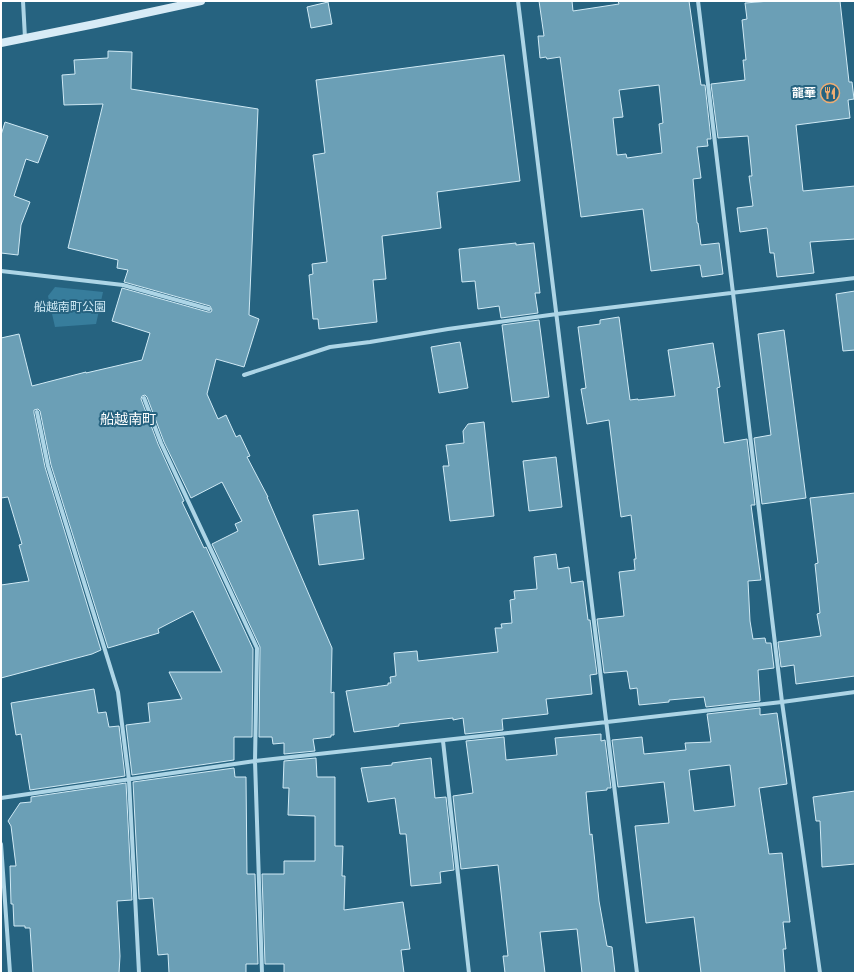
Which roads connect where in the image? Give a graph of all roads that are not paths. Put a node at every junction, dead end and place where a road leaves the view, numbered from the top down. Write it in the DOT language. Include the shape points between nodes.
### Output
graph roads {
  1 [pos="22,1"];
  2 [pos="201,1"];
  3 [pos="518,1"];
  4 [pos="698,1"];
  5 [pos="25,38"];
  6 [pos="1,43"];
  7 [pos="1,271"];
  8 [pos="855,278"];
  9 [pos="733,294"];
  10 [pos="209,309"];
  11 [pos="557,314"];
  12 [pos="244,375"];
  13 [pos="144,398"];
  14 [pos="36,412"];
  15 [pos="855,692"];
  16 [pos="782,702"];
  17 [pos="606,722"];
  18 [pos="443,741"];
  19 [pos="255,761"];
  20 [pos="129,780"];
  21 [pos="1,798"];
  22 [pos="1,844"];
  23 [pos="10,973"];
  24 [pos="139,973"];
  25 [pos="262,973"];
  26 [pos="469,973"];
  27 [pos="637,973"];
  28 [pos="820,973"];
  1 -- 5 [label="street"];
  2 -- 5 [label="street"];
  3 -- 11 [label="street"];
  4 -- 9 [label="street"];
  5 -- 6 [label="street"];
  7 -- 10 [label="street" via="123,285"];
  8 -- 9 [label="street"];
  9 -- 11 [label="street"];
  9 -- 16 [label="street"];
  11 -- 12 [label="street" via="330,347"];
  11 -- 17 [label="street"];
  13 -- 19 [label="street" via="161,443 257,648"];
  14 -- 20 [label="street" via="48,466 118,692"];
  15 -- 16 [label="street"];
  16 -- 17 [label="street"];
  16 -- 28 [label="street"];
  17 -- 18 [label="street"];
  17 -- 27 [label="street"];
  18 -- 19 [label="street"];
  18 -- 26 [label="street"];
  19 -- 20 [label="street"];
  19 -- 25 [label="street"];
  20 -- 21 [label="street"];
  20 -- 24 [label="street"];
  22 -- 23 [label="street"];
}
